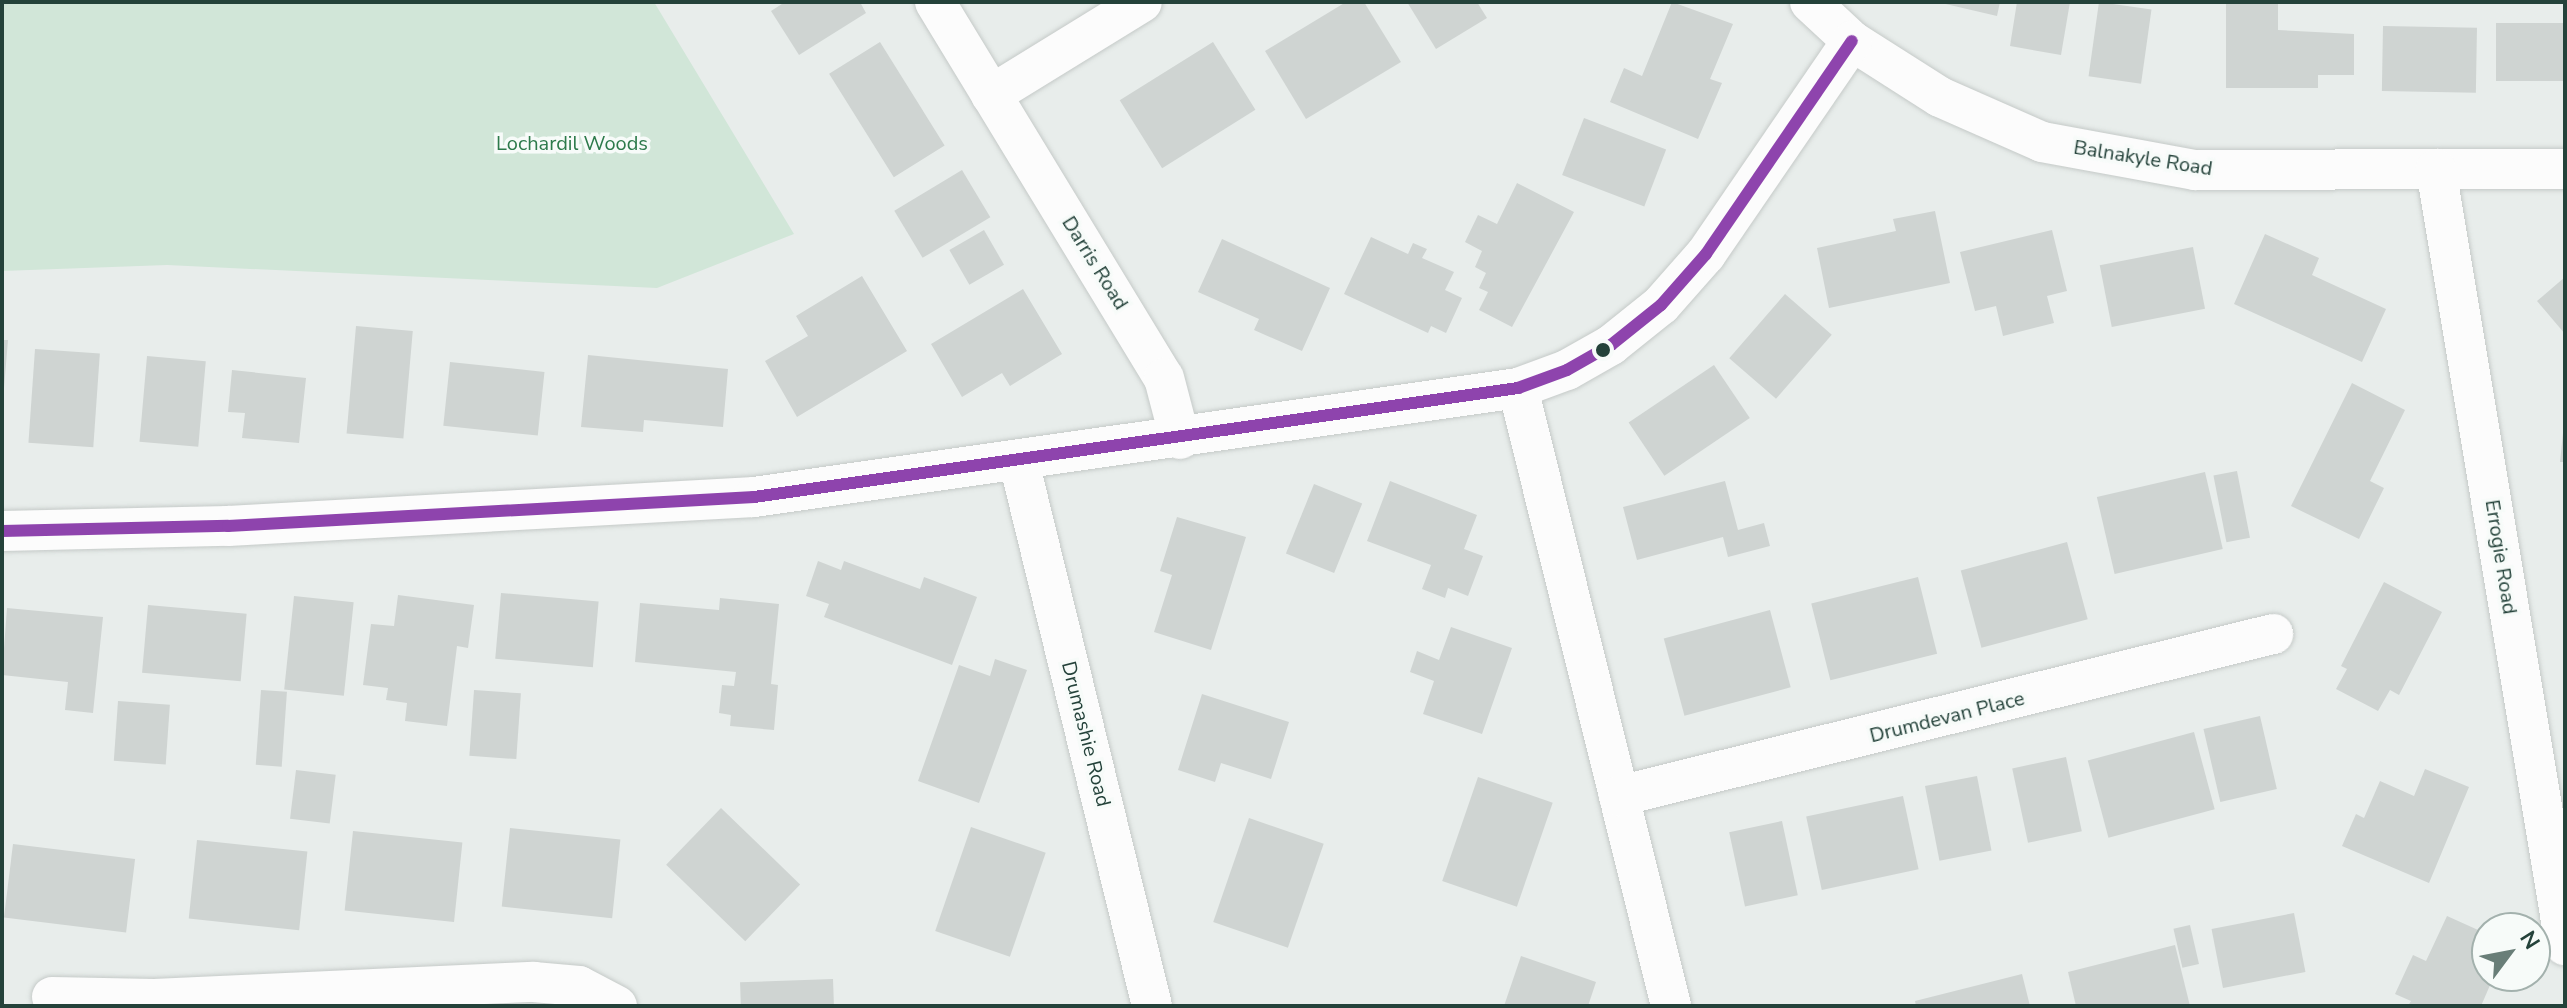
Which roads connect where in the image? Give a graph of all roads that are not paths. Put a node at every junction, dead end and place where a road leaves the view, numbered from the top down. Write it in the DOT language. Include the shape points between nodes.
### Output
graph roads {
  1 [pos="935,2"];
  2 [pos="1142,2"];
  3 [pos="1810,2"];
  4 [pos="1852,41"];
  5 [pos="991,95"];
  6 [pos="2436,169"];
  7 [pos="2565,169"];
  8 [pos="1518,388"];
  9 [pos="1180,439"];
  10 [pos="1019,462"];
  11 [pos="2,531"];
  12 [pos="2273,634"];
  13 [pos="1619,796"];
  14 [pos="2565,945"];
  15 [pos="52,997"];
  16 [pos="154,1002"];
  17 [pos="617,1006"];
  18 [pos="1152,1006"];
  19 [pos="1671,1006"];
  1 -- 5 [label="street, Darris Road"];
  2 -- 5 [label="street"];
  3 -- 4 [label="street, Balnakyle Road"];
  4 -- 6 [label="street, Balnakyle Road" via="1940,97 2042,142 2195,170"];
  4 -- 8 [label="street" via="1706,254 1661,305 1611,345 1567,370"];
  5 -- 9 [label="street, Darris Road" via="1164,378"];
  6 -- 7 [label="street, Balnakyle Road"];
  6 -- 14 [label="street, Errogie Road"];
  8 -- 9 [label="street"];
  8 -- 13 [label="street"];
  9 -- 10 [label="street"];
  10 -- 11 [label="street" via="754,497 228,526"];
  10 -- 18 [label="street, Drumashie Road"];
  12 -- 13 [label="street, Drumdevan Place"];
  13 -- 19 [label="street"];
  15 -- 16 [label="street"];
  16 -- 17 [label="street" via="534,982 579,986"];
}
